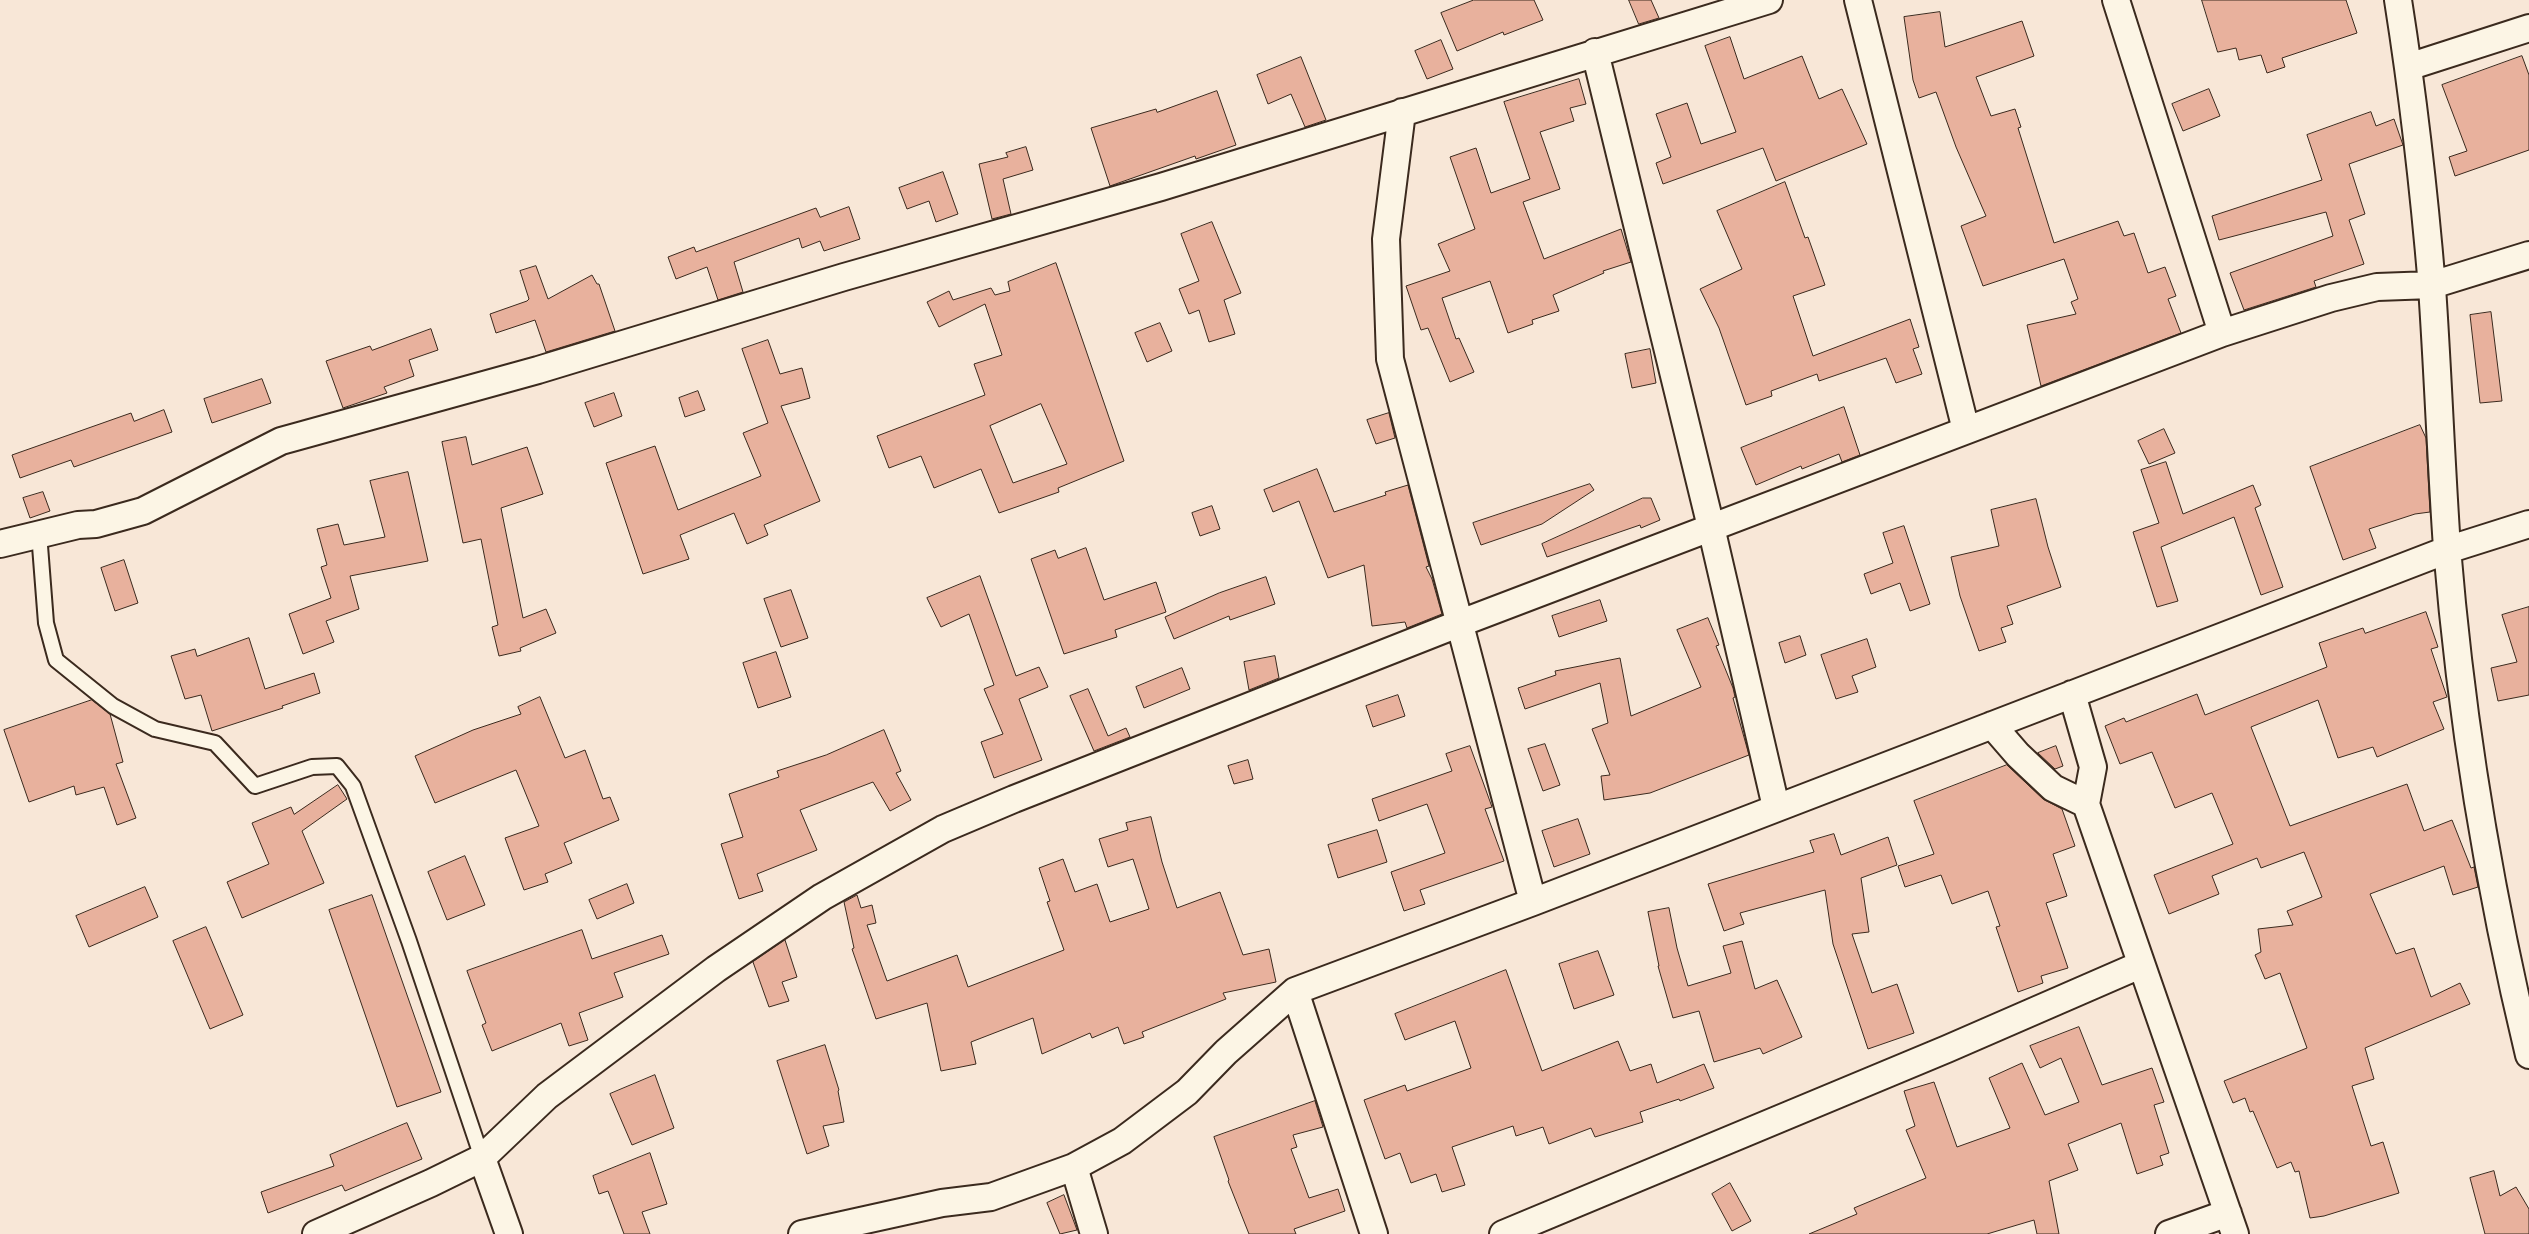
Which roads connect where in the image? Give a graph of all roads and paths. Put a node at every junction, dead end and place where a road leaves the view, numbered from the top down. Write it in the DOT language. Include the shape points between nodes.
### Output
graph roads {
  1 [pos="1769,0"];
  2 [pos="1858,0"];
  3 [pos="2116,0"];
  4 [pos="2398,0"];
  5 [pos="2529,28"];
  6 [pos="1595,52"];
  7 [pos="2408,66"];
  8 [pos="1402,112"];
  9 [pos="2529,255"];
  10 [pos="2432,285"];
  11 [pos="2222,333"];
  12 [pos="1966,430"];
  13 [pos="2529,524"];
  14 [pos="1711,527"];
  15 [pos="40,533"];
  16 [pos="0,544"];
  17 [pos="2448,550"];
  18 [pos="1458,624"];
  19 [pos="2072,694"];
  20 [pos="1992,726"];
  21 [pos="2086,804"];
  22 [pos="1776,806"];
  23 [pos="1534,902"];
  24 [pos="2140,965"];
  25 [pos="1295,990"];
  26 [pos="2529,1055"];
  27 [pos="482,1158"];
  28 [pos="1074,1167"];
  29 [pos="2231,1223"];
  30 [pos="316,1234"];
  31 [pos="510,1234"];
  32 [pos="802,1234"];
  33 [pos="1094,1234"];
  34 [pos="1374,1234"];
  35 [pos="1503,1234"];
  36 [pos="2170,1234"];
  1 -- 6 [label="street"];
  2 -- 12 [label="street"];
  3 -- 11 [label="street"];
  4 -- 7 [label="street"];
  5 -- 7 [label="street"];
  6 -- 8 [label="street"];
  6 -- 14 [label="street"];
  7 -- 10 [label="street"];
  8 -- 15 [label="street" via="1161,187 281,442 143,511 96,524"];
  8 -- 18 [label="street" via="1386,239 1390,359"];
  9 -- 10 [label="street"];
  10 -- 11 [label="street" via="2377,287"];
  10 -- 17 [label="street"];
  11 -- 12 [label="street"];
  12 -- 14 [label="street"];
  13 -- 17 [label="street"];
  14 -- 18 [label="street"];
  14 -- 22 [label="street"];
  15 -- 16 [label="street"];
  15 -- 27 [label="lane" via="46,623 56,660 113,706 155,729 215,743 255,786 312,767 337,766 353,786"];
  17 -- 19 [label="street"];
  17 -- 26 [label="street" via="2467,736 2490,871"];
  18 -- 23 [label="street"];
  18 -- 27 [label="street" via="943,829 822,897 716,969 547,1096"];
  19 -- 20 [label="street"];
  19 -- 21 [label="street" via="2093,768"];
  20 -- 21 [label="street" via="2053,788"];
  20 -- 22 [label="street"];
  21 -- 24 [label="street"];
  22 -- 23 [label="street"];
  23 -- 25 [label="street"];
  24 -- 29 [label="street"];
  24 -- 35 [label="street"];
  25 -- 28 [label="street" via="1187,1092 1122,1141"];
  25 -- 34 [label="street"];
  27 -- 30 [label="street"];
  27 -- 31 [label="street"];
  28 -- 32 [label="street" via="991,1197 942,1203"];
  28 -- 33 [label="street"];
  29 -- 36 [label="street"];
}
